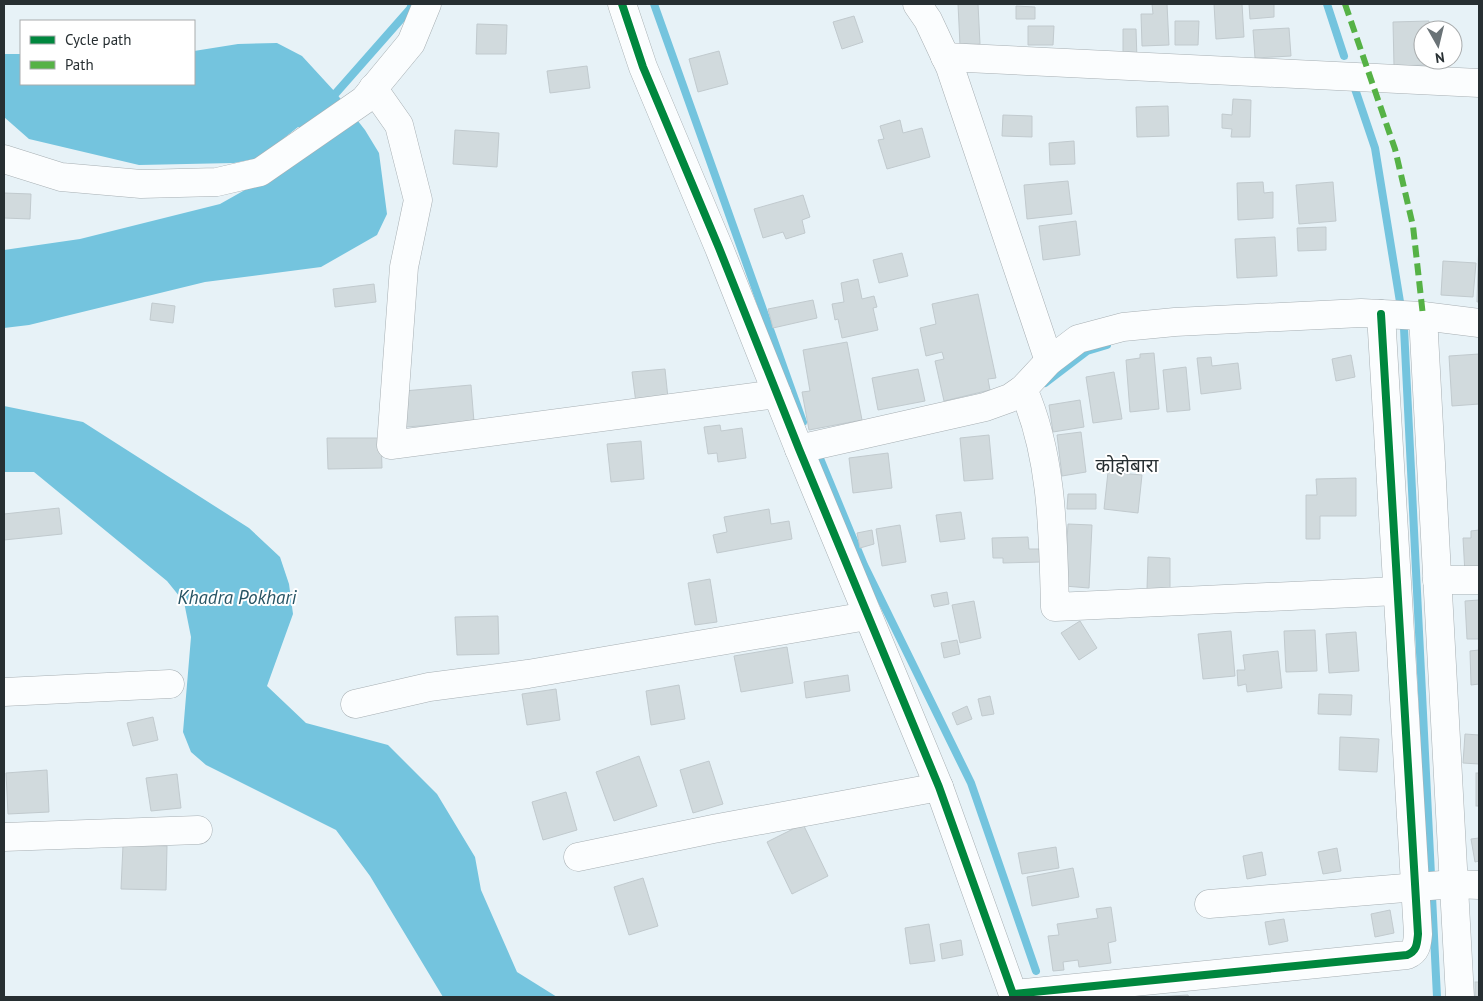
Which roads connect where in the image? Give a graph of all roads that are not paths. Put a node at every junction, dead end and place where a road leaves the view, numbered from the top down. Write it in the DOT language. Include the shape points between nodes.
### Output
graph roads {
  1 [pos="427,4"];
  2 [pos="622,4"];
  3 [pos="917,4"];
  4 [pos="945,57"];
  5 [pos="1479,83"];
  6 [pos="368,94"];
  7 [pos="4,159"];
  8 [pos="1380,314"];
  9 [pos="1423,316"];
  10 [pos="1479,323"];
  11 [pos="1049,361"];
  12 [pos="1023,389"];
  13 [pos="777,394"];
  14 [pos="798,449"];
  15 [pos="1437,580"];
  16 [pos="1479,580"];
  17 [pos="1398,591"];
  18 [pos="867,616"];
  19 [pos="170,684"];
  20 [pos="4,692"];
  21 [pos="356,704"];
  22 [pos="939,787"];
  23 [pos="198,830"];
  24 [pos="4,837"];
  25 [pos="578,857"];
  26 [pos="1466,885"];
  27 [pos="1416,888"];
  28 [pos="1210,904"];
  29 [pos="1013,996"];
  30 [pos="1460,997"];
  1 -- 6 [label="street" via="411,43"];
  2 -- 13 [label="street" via="643,67"];
  3 -- 4 [label="street"];
  4 -- 5 [label="street"];
  4 -- 11 [label="street"];
  6 -- 7 [label="street" via="260,172 217,182 141,184 61,177"];
  6 -- 13 [label="street" via="399,125 418,200 404,267 391,445"];
  8 -- 9 [label="street"];
  8 -- 11 [label="street" via="1123,327 1078,339"];
  8 -- 17 [label="street"];
  9 -- 10 [label="street"];
  9 -- 15 [label="street"];
  11 -- 12 [label="street"];
  12 -- 14 [label="street" via="1010,398 985,407"];
  12 -- 17 [label="street" via="1036,419 1053,516 1055,607"];
  13 -- 14 [label="street"];
  14 -- 18 [label="street"];
  15 -- 16 [label="street"];
  15 -- 26 [label="street"];
  17 -- 27 [label="street"];
  18 -- 21 [label="street" via="528,674 429,686"];
  18 -- 22 [label="street"];
  19 -- 20 [label="street"];
  22 -- 25 [label="street"];
  22 -- 29 [label="street"];
  23 -- 24 [label="street"];
  26 -- 27 [label="street"];
  26 -- 30 [label="street"];
  27 -- 28 [label="street"];
  27 -- 29 [label="street" via="1417,946 1407,955"];
}
